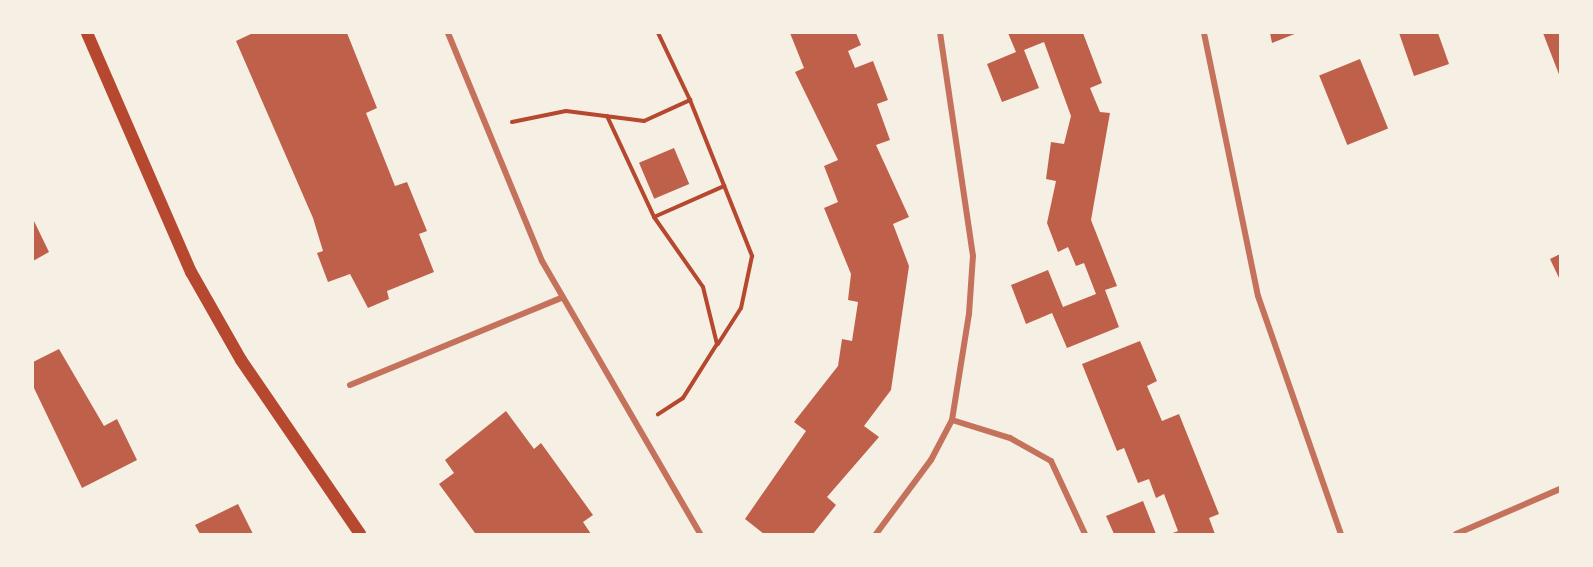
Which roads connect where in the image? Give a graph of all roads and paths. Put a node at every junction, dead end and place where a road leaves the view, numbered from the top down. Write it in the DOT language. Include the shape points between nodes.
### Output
graph roads {
  1 [pos="87,33"];
  2 [pos="448,33"];
  3 [pos="658,33"];
  4 [pos="940,33"];
  5 [pos="1204,33"];
  6 [pos="690,100"];
  7 [pos="607,116"];
  8 [pos="487,127"];
  9 [pos="724,186"];
  10 [pos="654,217"];
  11 [pos="563,297"];
  12 [pos="717,345"];
  13 [pos="350,385"];
  14 [pos="952,420"];
  15 [pos="639,426"];
  16 [pos="1560,489"];
  17 [pos="360,534"];
  18 [pos="700,534"];
  19 [pos="876,534"];
  20 [pos="1085,534"];
  21 [pos="1341,534"];
  22 [pos="1456,534"];
  1 -- 17 [label="main road" via="191,272 241,360"];
  2 -- 8 [label="street"];
  3 -- 6 [label="path"];
  4 -- 14 [label="street" via="973,256"];
  5 -- 21 [label="street" via="1258,296"];
  6 -- 7 [label="path" via="644,121"];
  6 -- 9 [label="path"];
  7 -- 8 [label="path" via="566,111"];
  7 -- 10 [label="path"];
  8 -- 11 [label="street" via="542,261"];
  9 -- 10 [label="path"];
  9 -- 12 [label="path" via="752,256 741,308"];
  10 -- 12 [label="path" via="703,287"];
  11 -- 13 [label="street"];
  11 -- 15 [label="street"];
  12 -- 15 [label="path" via="683,398"];
  14 -- 19 [label="street" via="931,460"];
  14 -- 20 [label="street" via="1010,438 1051,461"];
  15 -- 18 [label="street"];
  16 -- 22 [label="street"];
}
